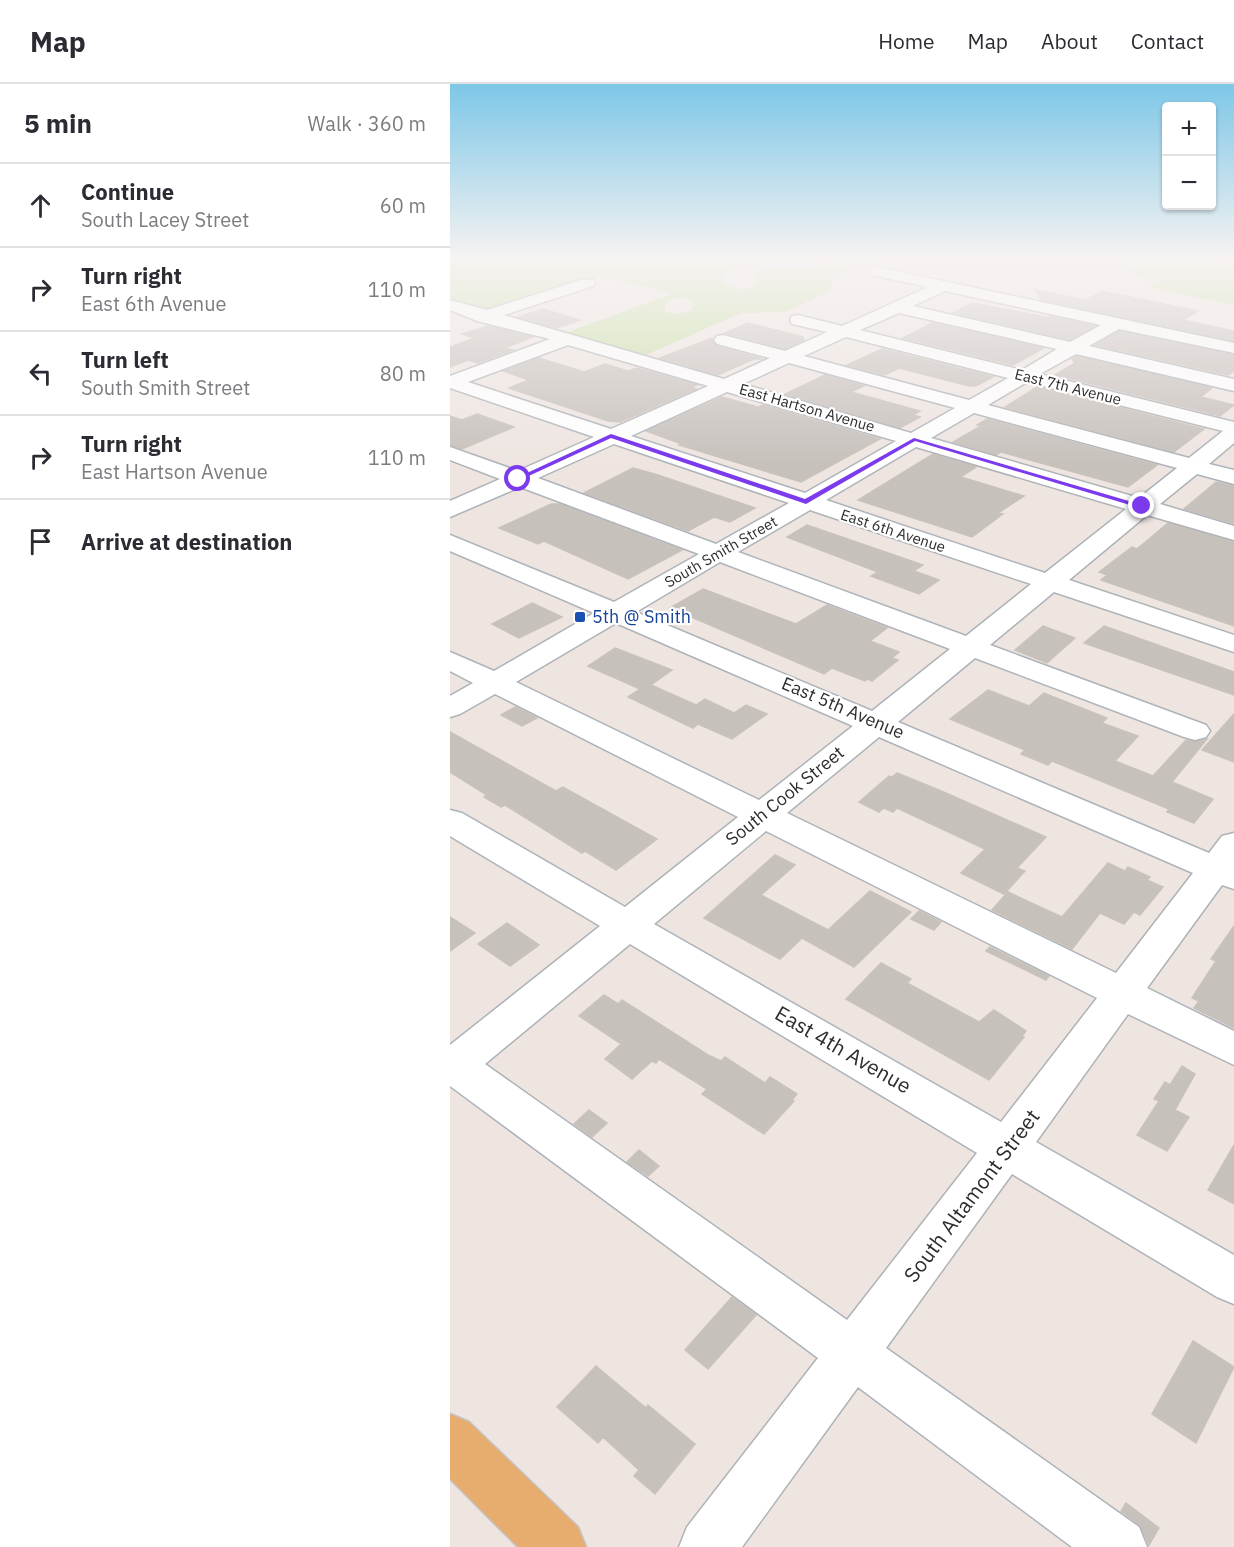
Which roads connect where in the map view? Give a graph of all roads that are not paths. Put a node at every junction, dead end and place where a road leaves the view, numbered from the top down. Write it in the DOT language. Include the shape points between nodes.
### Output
graph roads {
  1 [pos="530,328"];
  2 [pos="832,328"];
  3 [pos="849,328"];
  4 [pos="987,328"];
  5 [pos="1105,328"];
  6 [pos="1144,328"];
  7 [pos="843,331"];
  8 [pos="567,339"];
  9 [pos="723,340"];
  10 [pos="1072,348"];
  11 [pos="1234,348"];
  12 [pos="786,357"];
  13 [pos="1023,376"];
  14 [pos="450,382"];
  15 [pos="725,385"];
  16 [pos="1234,385"];
  17 [pos="970,407"];
  18 [pos="1234,428"];
  19 [pos="1234,434"];
  20 [pos="611,436"];
  21 [pos="914,439"];
  22 [pos="450,453"];
  23 [pos="1193,466"];
  24 [pos="1234,477"];
  25 [pos="518,479"];
  26 [pos="806,502"];
  27 [pos="1142,506"];
  28 [pos="450,510"];
  29 [pos="1234,532"];
  30 [pos="450,542"];
  31 [pos="718,553"];
  32 [pos="1050,582"];
  33 [pos="616,613"];
  34 [pos="1234,644"];
  35 [pos="970,646"];
  36 [pos="450,660"];
  37 [pos="496,682"];
  38 [pos="450,708"];
  39 [pos="877,723"];
  40 [pos="1195,731"];
  41 [pos="762,815"];
  42 [pos="450,821"];
  43 [pos="1228,863"];
  44 [pos="628,924"];
  45 [pos="1123,993"];
  46 [pos="1234,1049"];
  47 [pos="452,1065"];
  48 [pos="1009,1148"];
  49 [pos="1234,1281"];
  50 [pos="853,1354"];
  51 [pos="450,1441"];
  52 [pos="558,1547"];
  53 [pos="707,1547"];
  54 [pos="1119,1547"];
  1 -- 8 [label="street, East Hartson Avenue"];
  2 -- 7 [label="street, East 7th Avenue"];
  3 -- 7 [label="street"];
  4 -- 10 [label="street"];
  5 -- 10 [label="street, South Smith Street"];
  6 -- 11 [label="street"];
  7 -- 12 [label="street"];
  7 -- 13 [label="street, East 7th Avenue"];
  8 -- 14 [label="street"];
  8 -- 15 [label="street, East Hartson Avenue"];
  9 -- 12 [label="street"];
  10 -- 13 [label="street, South Smith Street"];
  10 -- 16 [label="street"];
  12 -- 15 [label="street"];
  12 -- 17 [label="street"];
  13 -- 17 [label="street, South Smith Street"];
  13 -- 18 [label="street, East 7th Avenue"];
  14 -- 20 [label="street, East 6th Avenue"];
  15 -- 20 [label="street"];
  15 -- 21 [label="street, East Hartson Avenue"];
  17 -- 21 [label="street, South Smith Street"];
  17 -- 23 [label="street"];
  19 -- 23 [label="street, South Cook Street"];
  20 -- 25 [label="street"];
  20 -- 26 [label="street, East 6th Avenue"];
  21 -- 26 [label="street, South Smith Street"];
  21 -- 27 [label="street, East Hartson Avenue"];
  22 -- 25 [label="street"];
  23 -- 24 [label="street"];
  23 -- 27 [label="street, South Cook Street"];
  25 -- 28 [label="street"];
  25 -- 31 [label="street"];
  26 -- 31 [label="street, South Smith Street"];
  26 -- 32 [label="street, East 6th Avenue"];
  27 -- 29 [label="street, East Hartson Avenue"];
  27 -- 32 [label="street, South Cook Street"];
  30 -- 33 [label="street, East 5th Avenue"];
  31 -- 33 [label="street, South Smith Street"];
  31 -- 35 [label="street"];
  32 -- 34 [label="street, East 6th Avenue"];
  32 -- 35 [label="street, South Cook Street"];
  33 -- 37 [label="street, South Smith Street"];
  33 -- 39 [label="street, East 5th Avenue"];
  35 -- 39 [label="street, South Cook Street"];
  35 -- 40 [label="street"];
  36 -- 37 [label="street"];
  37 -- 38 [label="street, South Smith Street"];
  37 -- 41 [label="street"];
  39 -- 41 [label="street, South Cook Street"];
  39 -- 43 [label="street, East 5th Avenue"];
  41 -- 44 [label="street, South Cook Street"];
  41 -- 45 [label="street"];
  42 -- 44 [label="street, East 4th Avenue"];
  43 -- 45 [label="street, South Altamont Street"];
  44 -- 47 [label="street, South Cook Street"];
  44 -- 48 [label="street, East 4th Avenue"];
  45 -- 46 [label="street"];
  45 -- 48 [label="street, South Altamont Street"];
  47 -- 50 [label="street"];
  48 -- 49 [label="street, East 4th Avenue"];
  48 -- 50 [label="street, South Altamont Street"];
  50 -- 53 [label="street, South Altamont Street"];
  50 -- 54 [label="street"];
  51 -- 52 [label="main road"];
}
